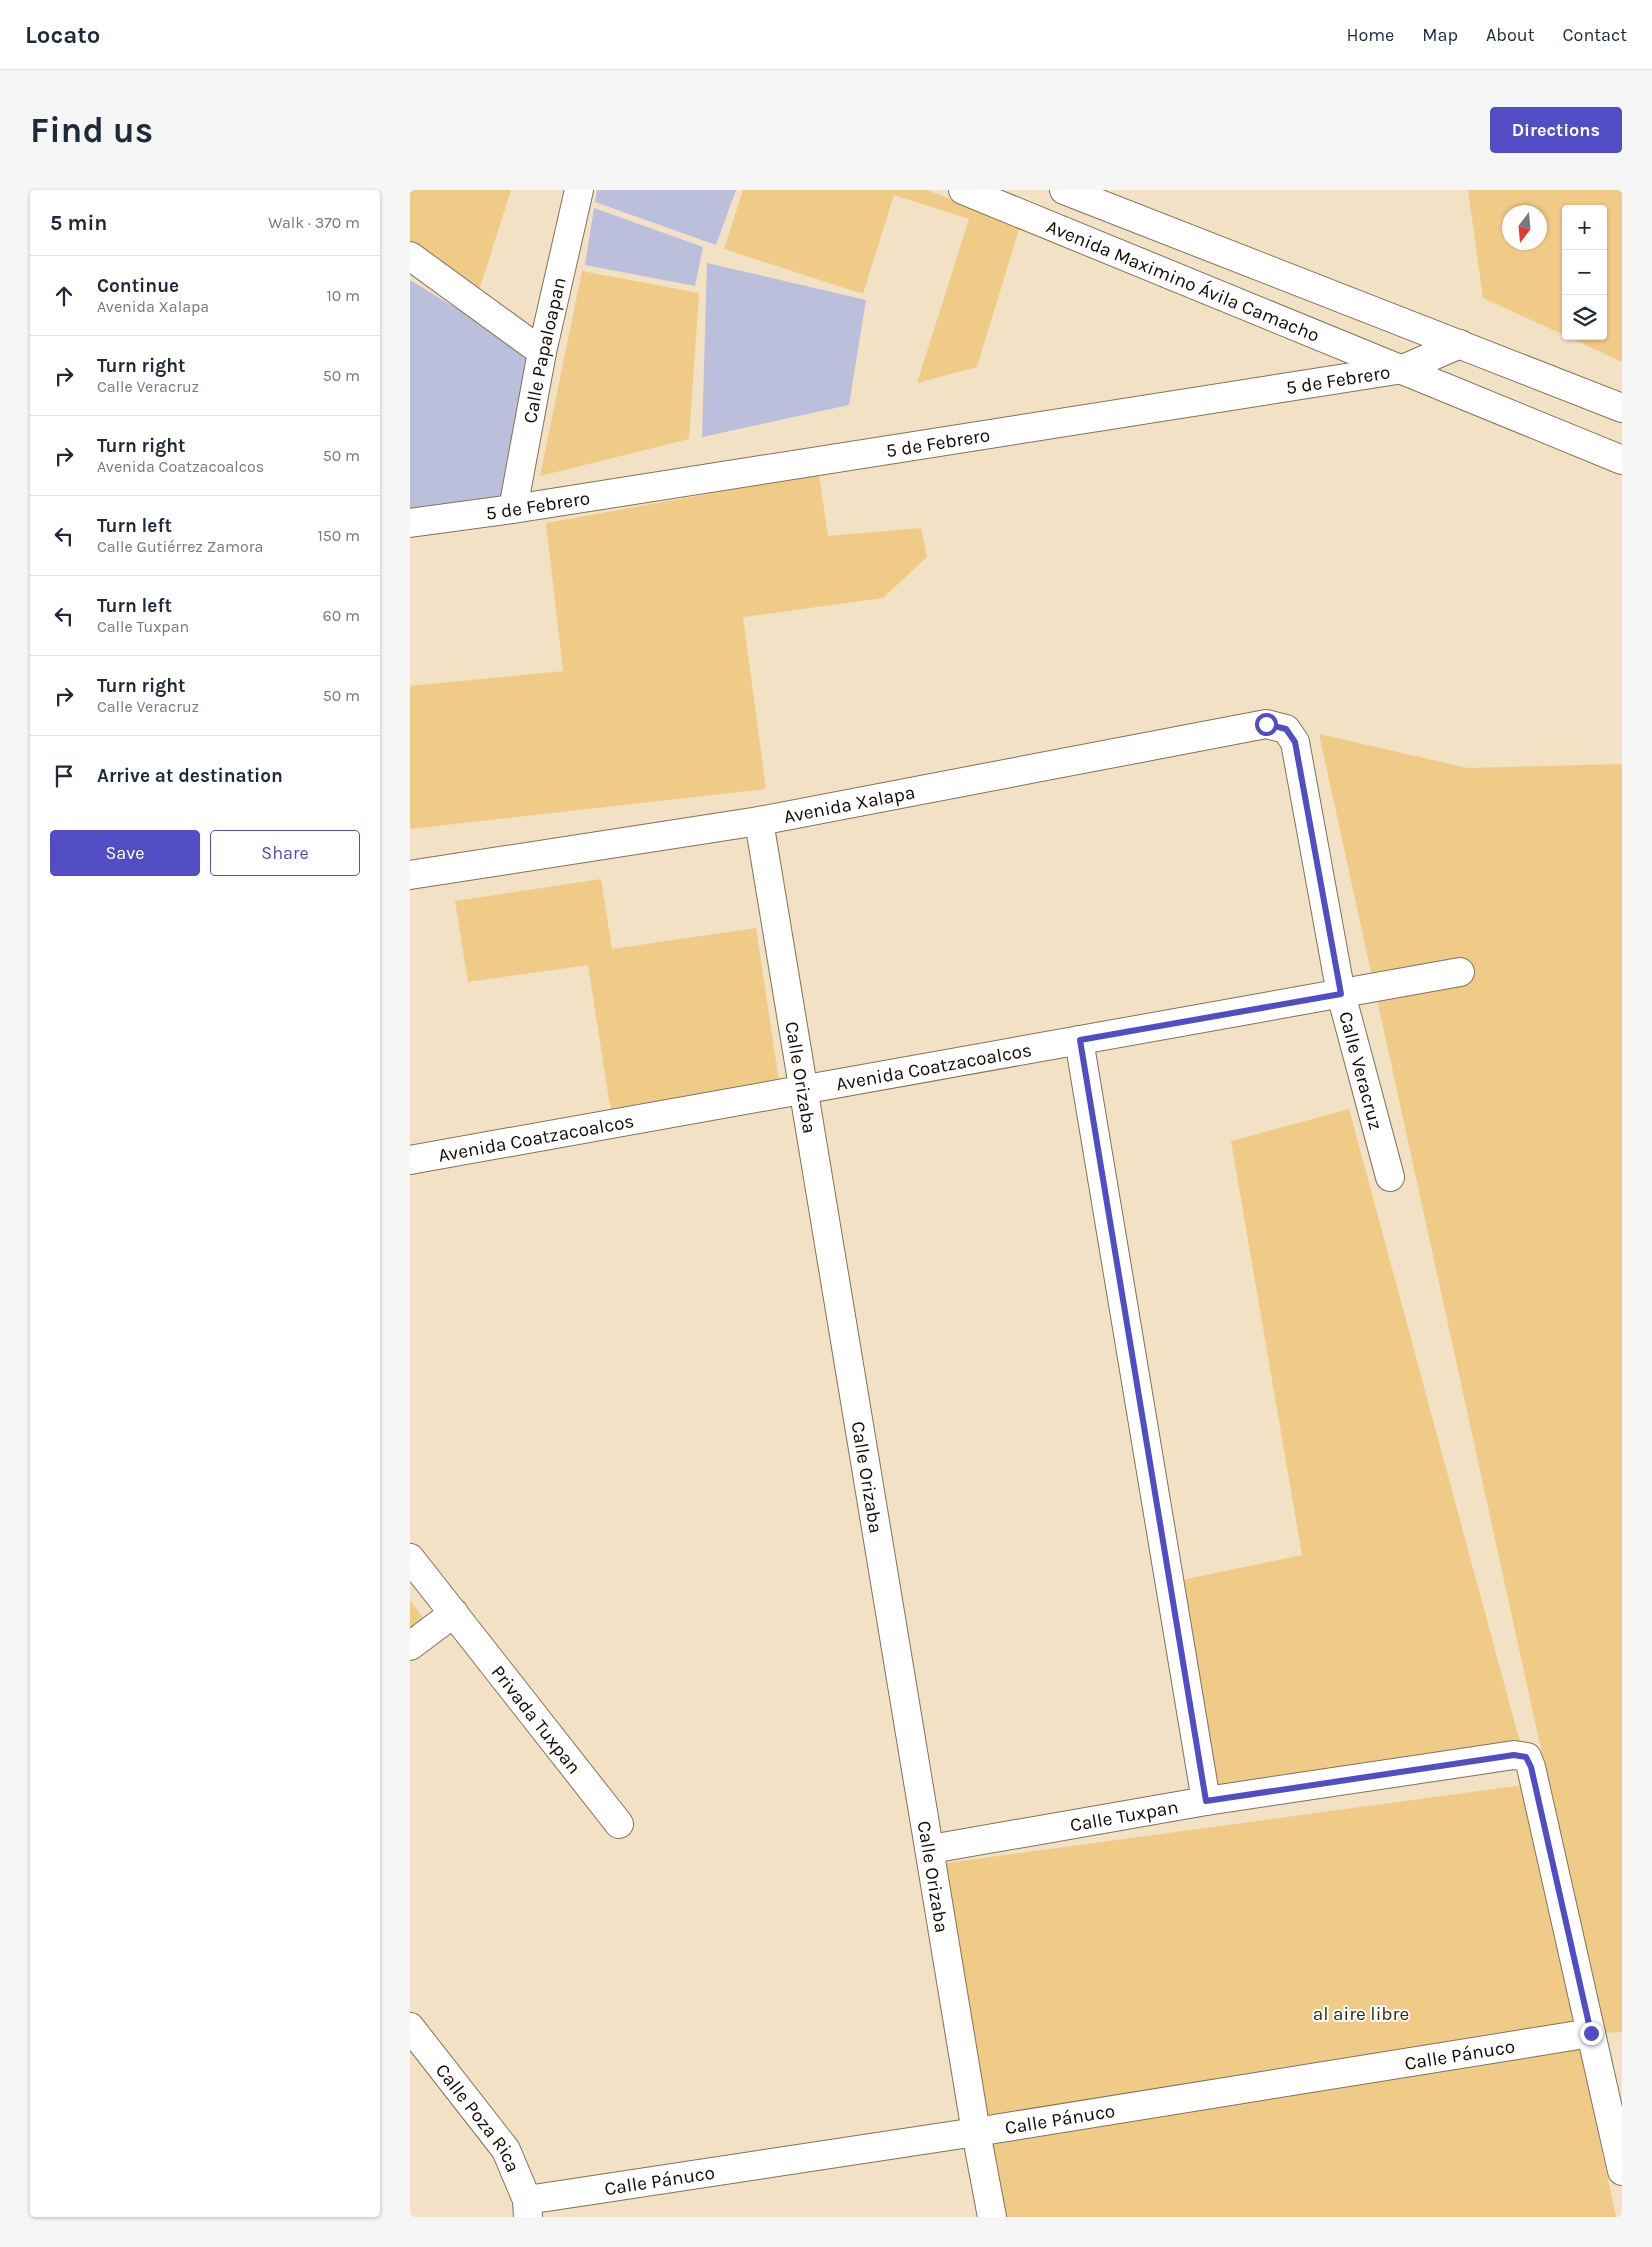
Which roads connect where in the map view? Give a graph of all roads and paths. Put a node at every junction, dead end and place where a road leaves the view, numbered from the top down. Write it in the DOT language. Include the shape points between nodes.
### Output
graph roads {
  1 [pos="579,190"];
  2 [pos="963,190"];
  3 [pos="1064,190"];
  4 [pos="410,256"];
  5 [pos="1460,344"];
  6 [pos="542,352"];
  7 [pos="1403,369"];
  8 [pos="1622,408"];
  9 [pos="1622,460"];
  10 [pos="513,509"];
  11 [pos="410,523"];
  12 [pos="1286,729"];
  13 [pos="759,821"];
  14 [pos="410,875"];
  15 [pos="1460,972"];
  16 [pos="1341,994"];
  17 [pos="1080,1040"];
  18 [pos="804,1089"];
  19 [pos="410,1160"];
  20 [pos="1390,1177"];
  21 [pos="410,1558"];
  22 [pos="454,1612"];
  23 [pos="410,1646"];
  24 [pos="1206,1801"];
  25 [pos="619,1824"];
  26 [pos="931,1849"];
  27 [pos="410,2027"];
  28 [pos="1591,2033"];
  29 [pos="976,2132"];
  30 [pos="1622,2171"];
  31 [pos="527,2208"];
  32 [pos="992,2217"];
  1 -- 6 [label="street, Calle Papaloapan"];
  2 -- 7 [label="street, Avenida Maximino Ávila Camacho"];
  3 -- 5 [label="street, Avenida Maximino Ávila Camacho"];
  4 -- 6 [label="street"];
  5 -- 7 [label="street, 5 de Febrero"];
  5 -- 8 [label="street, Avenida Maximino Ávila Camacho"];
  6 -- 10 [label="street, Calle Papaloapan"];
  7 -- 9 [label="street, Avenida Maximino Ávila Camacho"];
  7 -- 10 [label="street, 5 de Febrero"];
  10 -- 11 [label="street, 5 de Febrero"];
  12 -- 13 [label="street, Avenida Xalapa" via="1266,724"];
  12 -- 16 [label="street, Calle Veracruz" via="1295,742"];
  13 -- 14 [label="street, Avenida Xalapa"];
  13 -- 18 [label="street, Calle Orizaba"];
  15 -- 16 [label="street, Avenida Coatzacoalcos"];
  16 -- 17 [label="street, Avenida Coatzacoalcos"];
  16 -- 20 [label="street, Calle Veracruz"];
  17 -- 18 [label="street, Avenida Coatzacoalcos"];
  17 -- 24 [label="street"];
  18 -- 19 [label="street, Avenida Coatzacoalcos"];
  18 -- 26 [label="street, Calle Orizaba"];
  21 -- 22 [label="street"];
  22 -- 23 [label="street"];
  22 -- 25 [label="street, Privada Tuxpan"];
  24 -- 26 [label="street, Calle Tuxpan"];
  24 -- 28 [label="street, Calle Tuxpan" via="1514,1755 1526,1757 1531,1767"];
  26 -- 29 [label="street, Calle Orizaba"];
  27 -- 31 [label="street, Calle Poza Rica" via="506,2150"];
  28 -- 29 [label="street, Calle Pánuco"];
  28 -- 30 [label="street"];
  29 -- 31 [label="street, Calle Pánuco"];
  29 -- 32 [label="street, Calle Orizaba"];
}
